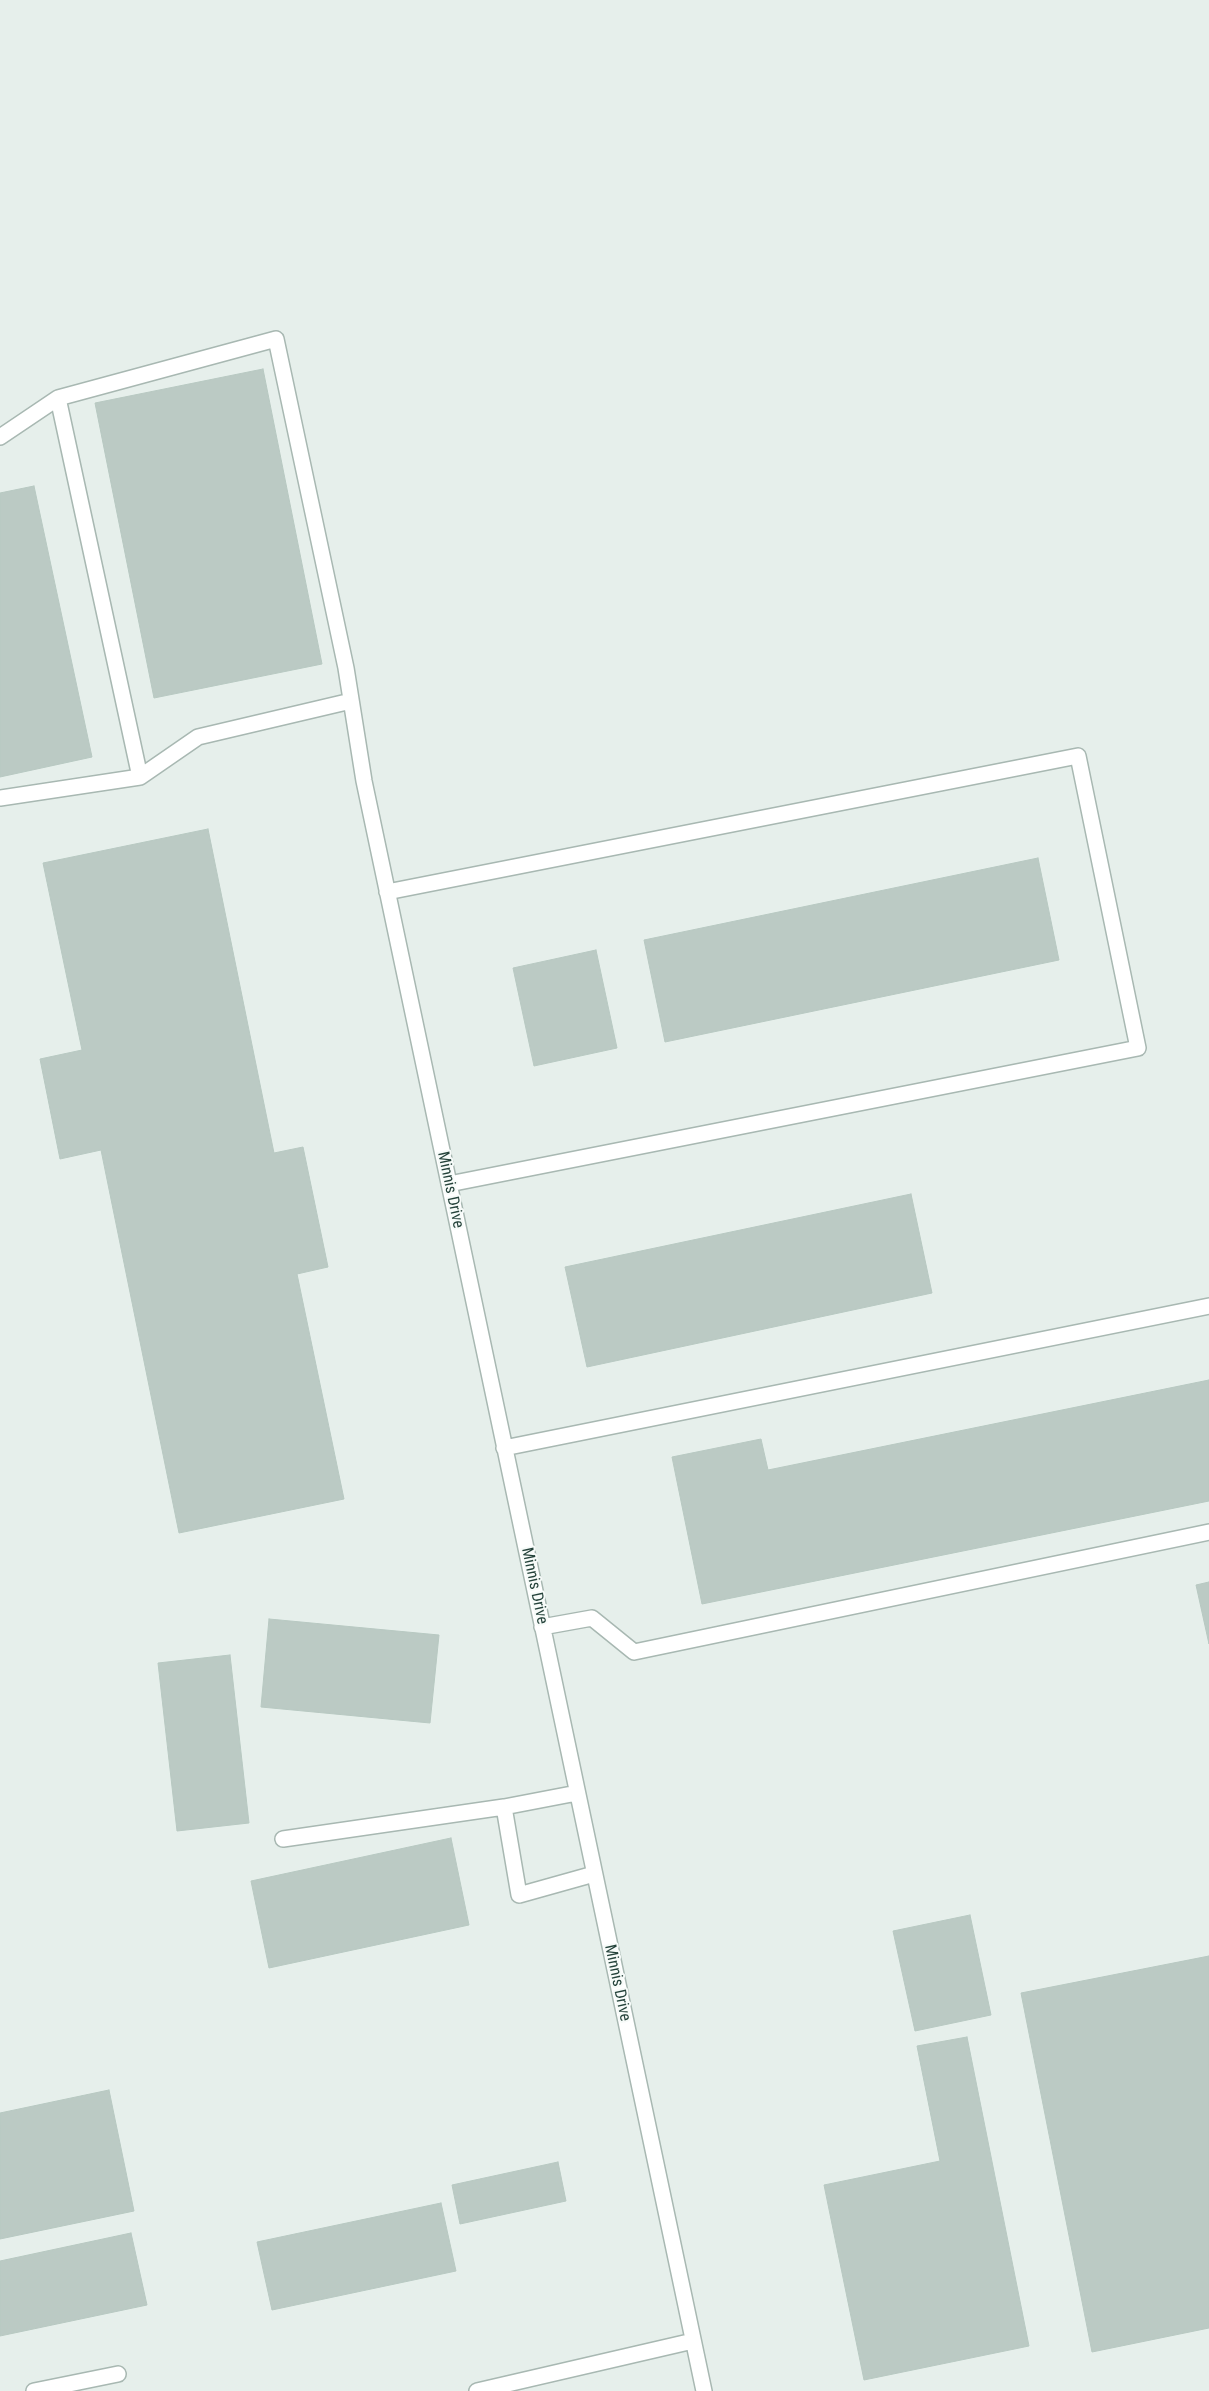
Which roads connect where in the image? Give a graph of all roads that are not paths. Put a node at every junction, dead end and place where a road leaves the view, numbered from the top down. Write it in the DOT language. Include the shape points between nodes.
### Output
graph roads {
  1 [pos="58,398"];
  2 [pos="0,437"];
  3 [pos="351,700"];
  4 [pos="140,777"];
  5 [pos="0,798"];
  6 [pos="387,892"];
  7 [pos="449,1184"];
  8 [pos="1209,1306"];
  9 [pos="504,1448"];
  10 [pos="1209,1532"];
  11 [pos="542,1627"];
  12 [pos="577,1793"];
  13 [pos="504,1808"];
  14 [pos="283,1839"];
  15 [pos="594,1874"];
  16 [pos="693,2341"];
  17 [pos="118,2374"];
  18 [pos="34,2391"];
  19 [pos="477,2391"];
  20 [pos="704,2391"];
  1 -- 2 [label="street"];
  1 -- 3 [label="street, Minnis Drive" via="276,339"];
  1 -- 4 [label="street"];
  3 -- 4 [label="street" via="198,737"];
  3 -- 6 [label="street, Minnis Drive"];
  4 -- 5 [label="street"];
  6 -- 7 [label="street, Minnis Drive"];
  6 -- 7 [label="street" via="1078,756 1138,1048"];
  7 -- 9 [label="street, Minnis Drive"];
  8 -- 9 [label="street"];
  9 -- 11 [label="street, Minnis Drive"];
  10 -- 11 [label="street" via="634,1652 592,1618"];
  11 -- 12 [label="street, Minnis Drive"];
  12 -- 13 [label="street"];
  12 -- 15 [label="street, Minnis Drive"];
  13 -- 14 [label="street"];
  13 -- 15 [label="street" via="519,1895"];
  15 -- 16 [label="street, Minnis Drive"];
  16 -- 19 [label="street"];
  16 -- 20 [label="street, Minnis Drive"];
  17 -- 18 [label="street"];
}
